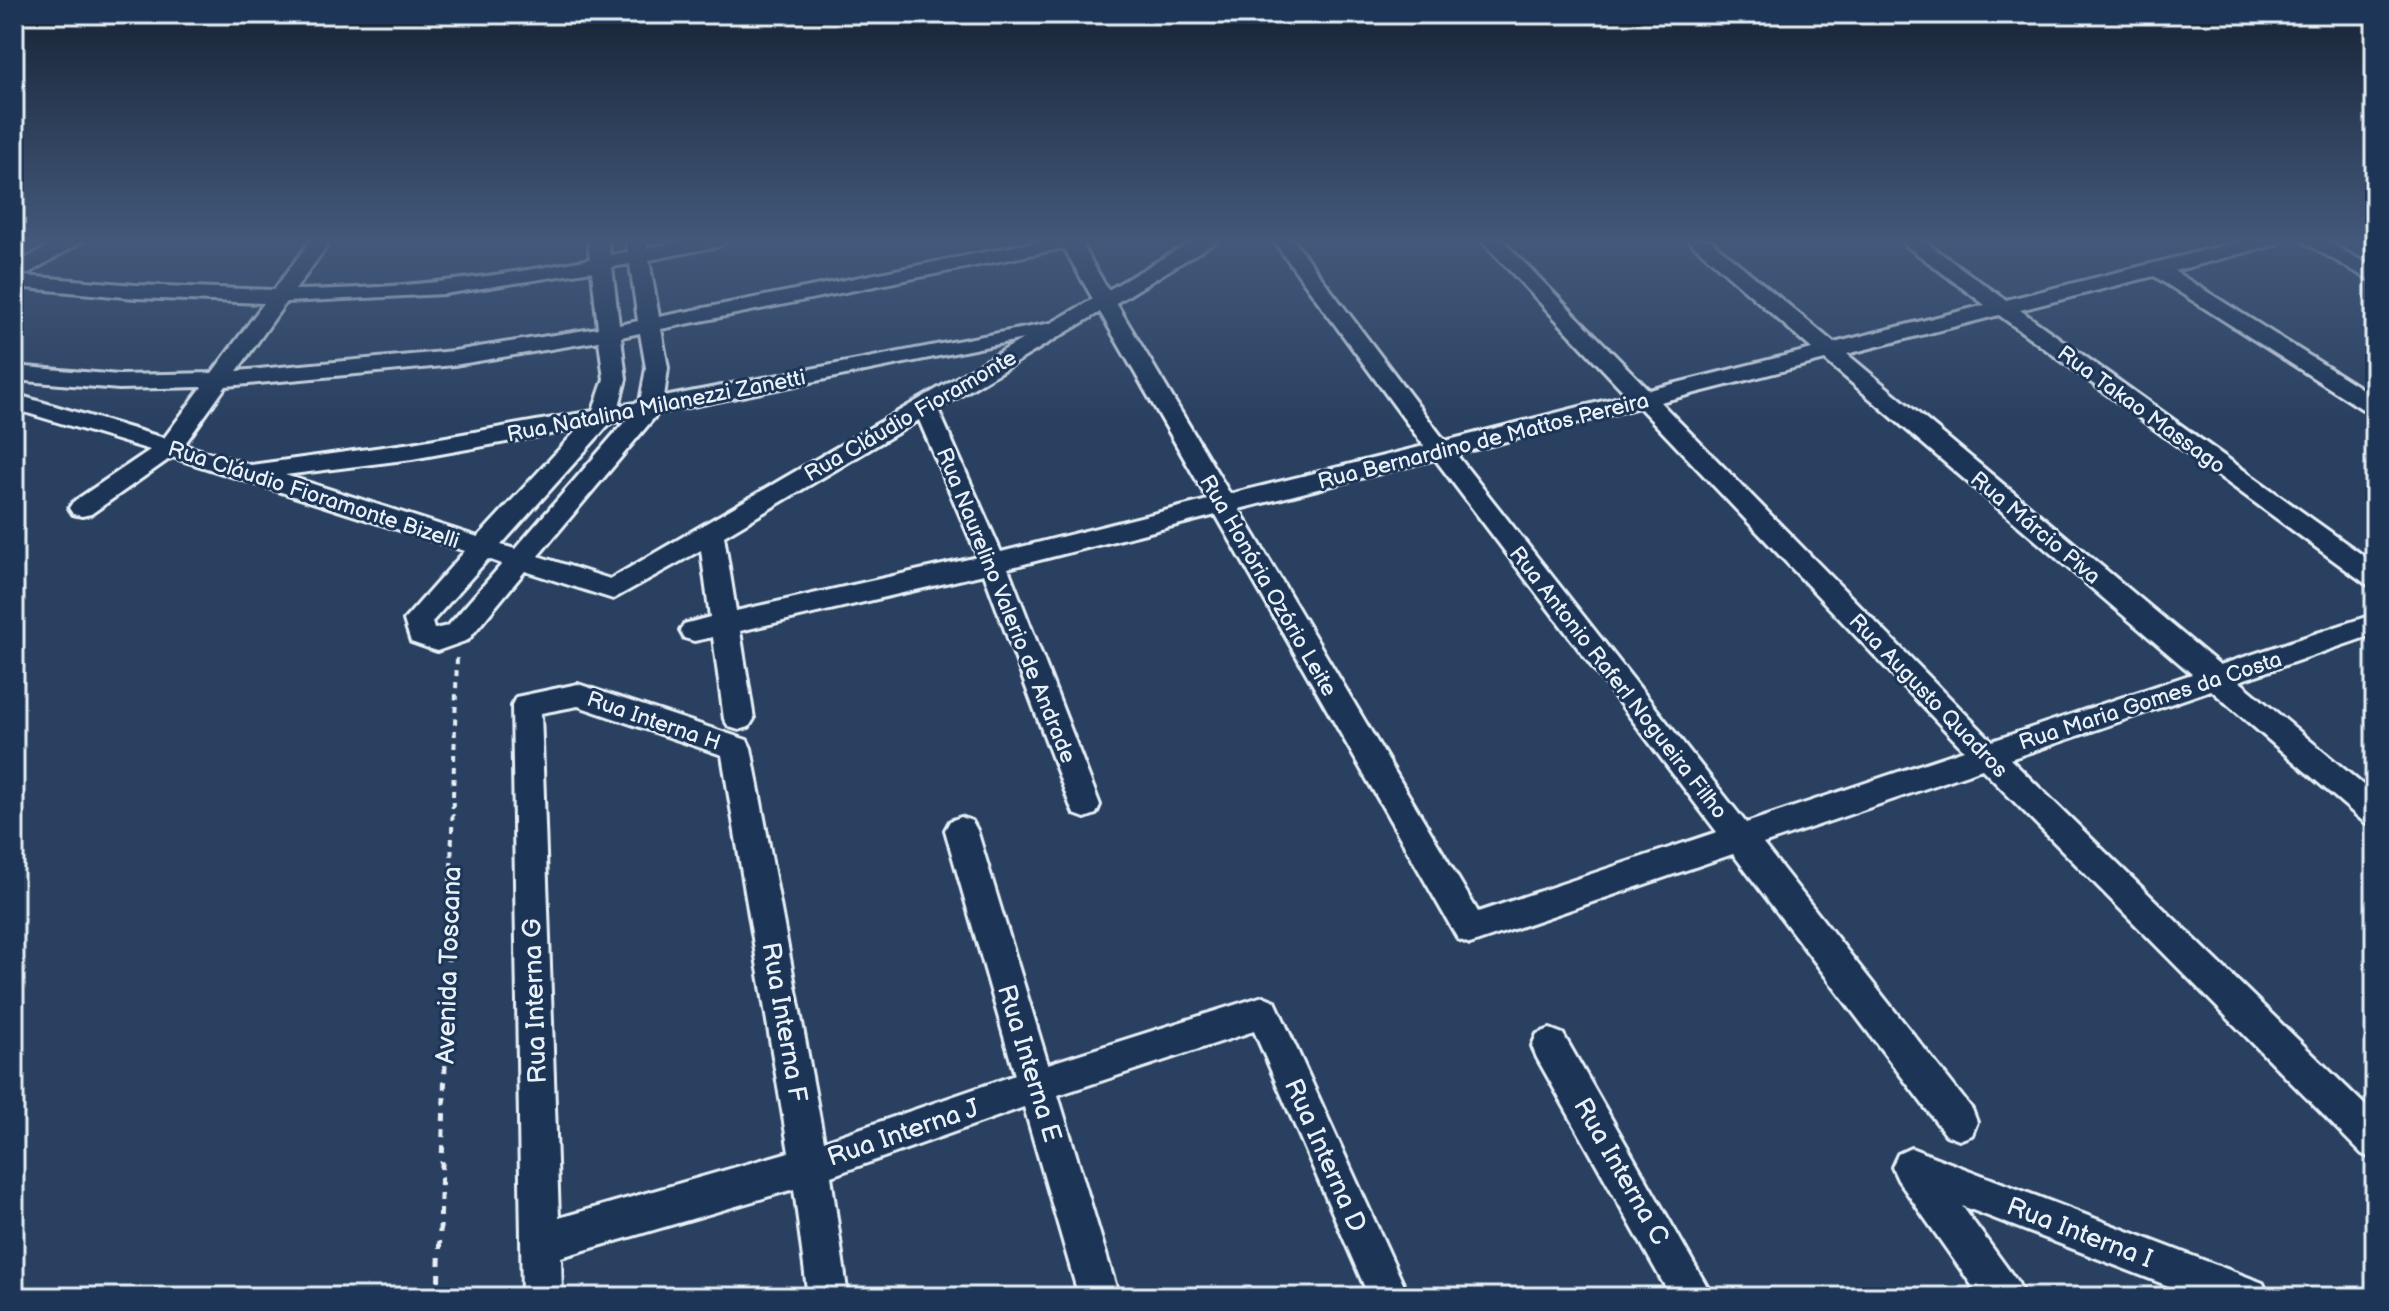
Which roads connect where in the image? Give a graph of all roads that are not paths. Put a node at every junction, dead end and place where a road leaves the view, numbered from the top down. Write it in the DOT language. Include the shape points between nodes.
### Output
graph roads {
  1 [pos="275,301"];
  2 [pos="606,301"];
  3 [pos="646,301"];
  4 [pos="765,301"];
  5 [pos="1104,301"];
  6 [pos="1329,301"];
  7 [pos="1549,301"];
  8 [pos="1770,301"];
  9 [pos="1993,301"];
  10 [pos="2029,301"];
  11 [pos="2208,301"];
  12 [pos="2002,308"];
  13 [pos="650,324"];
  14 [pos="1061,326"];
  15 [pos="610,333"];
  16 [pos="1830,352"];
  17 [pos="14,373"];
  18 [pos="216,380"];
  19 [pos="1642,399"];
  20 [pos="14,401"];
  21 [pos="651,406"];
  22 [pos="925,406"];
  23 [pos="2375,407"];
  24 [pos="602,417"];
  25 [pos="169,448"];
  26 [pos="1440,450"];
  27 [pos="248,472"];
  28 [pos="1223,505"];
  29 [pos="82,508"];
  30 [pos="711,532"];
  31 [pos="484,548"];
  32 [pos="520,560"];
  33 [pos="993,563"];
  34 [pos="2375,577"];
  35 [pos="613,590"];
  36 [pos="726,624"];
  37 [pos="2375,624"];
  38 [pos="694,631"];
  39 [pos="2215,678"];
  40 [pos="526,705"];
  41 [pos="737,733"];
  42 [pos="1986,754"];
  43 [pos="1085,805"];
  44 [pos="2375,813"];
  45 [pos="961,830"];
  46 [pos="1738,838"];
  47 [pos="1470,929"];
  48 [pos="1263,1012"];
  49 [pos="1550,1046"];
  50 [pos="1036,1085"];
  51 [pos="1959,1122"];
  52 [pos="2375,1141"];
  53 [pos="810,1165"];
  54 [pos="540,1243"];
  55 [pos="542,1297"];
  56 [pos="828,1297"];
  57 [pos="1099,1297"];
  58 [pos="1389,1297"];
  59 [pos="1693,1297"];
  60 [pos="2004,1297"];
  61 [pos="2249,1297"];
  1 -- 18 [label="street"];
  2 -- 15 [label="street"];
  3 -- 13 [label="street"];
  4 -- 13 [label="street"];
  5 -- 14 [label="street, Rua Cláudio Fioramonte"];
  5 -- 28 [label="street, Rua Honória Ozório Leite"];
  6 -- 26 [label="street, Rua Antonio Raferl Nogueira Filho"];
  7 -- 19 [label="street, Rua Augusto Quadros"];
  8 -- 16 [label="street, Rua Márcio Piva"];
  9 -- 12 [label="street, Rua Takao Massago"];
  10 -- 12 [label="street, Rua Bernardino de Mattos Pereira"];
  11 -- 23 [label="street"];
  12 -- 16 [label="street, Rua Bernardino de Mattos Pereira"];
  12 -- 34 [label="street, Rua Takao Massago"];
  13 -- 15 [label="street"];
  13 -- 21 [label="street" via="657,368"];
  14 -- 21 [label="street, Rua Natalina Milanezzi Zanetti"];
  14 -- 22 [label="street, Rua Cláudio Fioramonte"];
  15 -- 18 [label="street" via="454,358"];
  15 -- 24 [label="street" via="615,379"];
  16 -- 19 [label="street, Rua Bernardino de Mattos Pereira"];
  16 -- 39 [label="street, Rua Márcio Piva"];
  17 -- 18 [label="street" via="119,382"];
  18 -- 25 [label="street"];
  19 -- 26 [label="street, Rua Bernardino de Mattos Pereira"];
  19 -- 42 [label="street, Rua Augusto Quadros"];
  20 -- 25 [label="street, Rua Cláudio Fioramonte Bizelli"];
  21 -- 24 [label="street, Rua Natalina Milanezzi Zanetti"];
  21 -- 32 [label="street"];
  22 -- 30 [label="street, Rua Cláudio Fioramonte"];
  22 -- 33 [label="street, Rua Naurelino Valerio de Andrade"];
  24 -- 27 [label="street, Rua Natalina Milanezzi Zanetti" via="412,451"];
  24 -- 31 [label="street"];
  25 -- 27 [label="street, Rua Cláudio Fioramonte Bizelli"];
  25 -- 29 [label="street"];
  26 -- 28 [label="street, Rua Bernardino de Mattos Pereira"];
  26 -- 46 [label="street, Rua Antonio Raferl Nogueira Filho"];
  27 -- 31 [label="street, Rua Cláudio Fioramonte Bizelli"];
  28 -- 33 [label="street, Rua Bernardino de Mattos Pereira"];
  28 -- 47 [label="street, Rua Honória Ozório Leite"];
  30 -- 35 [label="street, Rua Cláudio Fioramonte"];
  30 -- 36 [label="street, Rua Interna F"];
  31 -- 32 [label="street, Rua Cláudio Fioramonte Bizelli"];
  31 -- 32 [label="street" via="418,620 421,635 437,641 458,633"];
  32 -- 35 [label="street, Rua Cláudio Fioramonte Bizelli"];
  33 -- 36 [label="street, Rua Bernardino de Mattos Pereira"];
  33 -- 43 [label="street, Rua Naurelino Valerio de Andrade"];
  36 -- 38 [label="street, Rua Bernardino de Mattos Pereira"];
  36 -- 41 [label="street, Rua Interna F"];
  37 -- 39 [label="street, Rua Maria Gomes da Costa"];
  39 -- 42 [label="street, Rua Maria Gomes da Costa"];
  39 -- 44 [label="street, Rua Márcio Piva"];
  40 -- 41 [label="street, Rua Interna H" via="578,695"];
  40 -- 54 [label="street, Rua Interna G"];
  41 -- 53 [label="street, Rua Interna F"];
  42 -- 46 [label="street, Rua Maria Gomes da Costa"];
  42 -- 52 [label="street, Rua Augusto Quadros"];
  45 -- 50 [label="street, Rua Interna E"];
  46 -- 47 [label="street, Rua Maria Gomes da Costa"];
  46 -- 51 [label="street, Rua Antonio Raferl Nogueira Filho"];
  48 -- 50 [label="street, Rua Interna J"];
  48 -- 58 [label="street, Rua Interna D"];
  49 -- 59 [label="street, Rua Interna C"];
  50 -- 53 [label="street, Rua Interna J"];
  50 -- 57 [label="street, Rua Interna E"];
  53 -- 54 [label="street, Rua Interna J"];
  53 -- 56 [label="street, Rua Interna F"];
  54 -- 55 [label="street, Rua Interna G"];
  60 -- 61 [label="street, Rua Interna I" via="1911,1167"];
}
